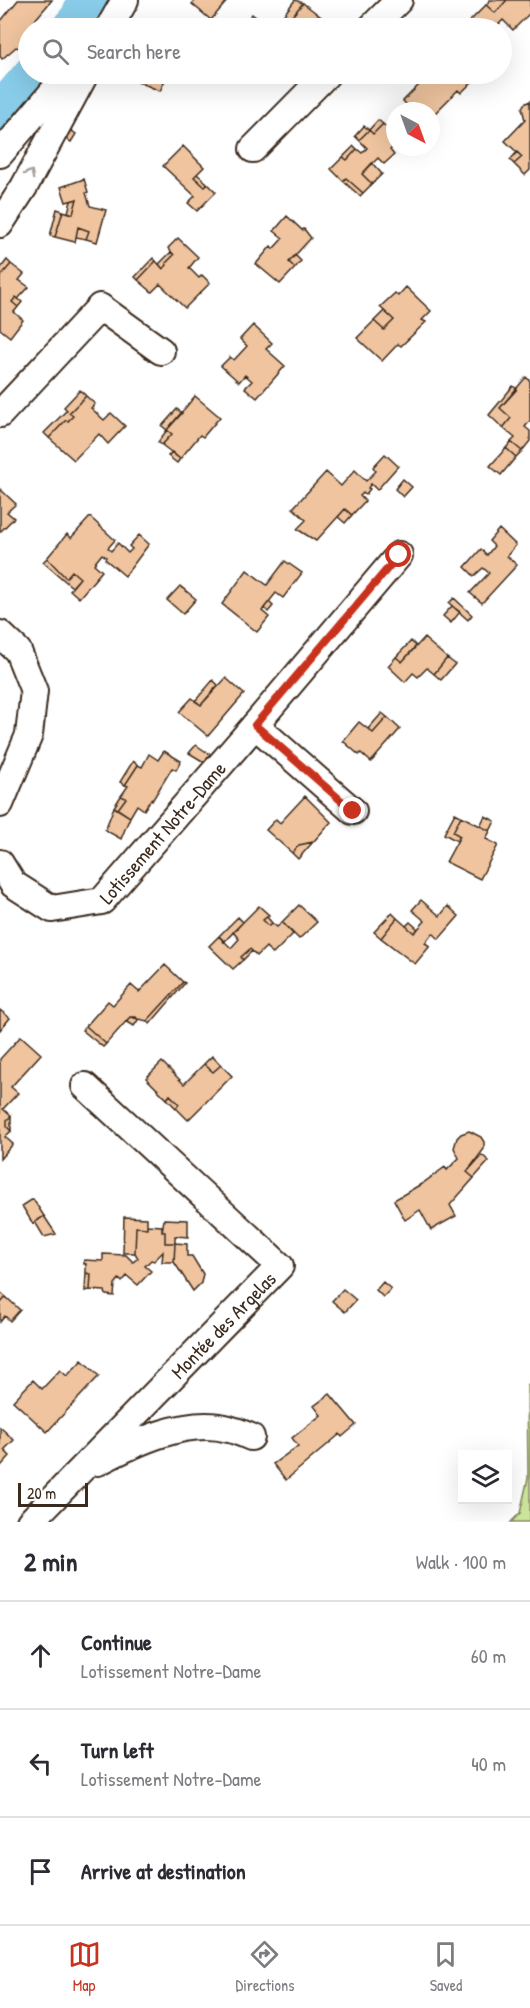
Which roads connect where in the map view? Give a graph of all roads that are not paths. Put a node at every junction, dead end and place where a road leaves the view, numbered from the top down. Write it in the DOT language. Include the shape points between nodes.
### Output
graph roads {
  1 [pos="399,0"];
  2 [pos="381,18"];
  3 [pos="60,84"];
  4 [pos="80,84"];
  5 [pos="317,84"];
  6 [pos="253,148"];
  7 [pos="0,154"];
  8 [pos="0,224"];
  9 [pos="161,351"];
  10 [pos="0,414"];
  11 [pos="399,555"];
  12 [pos="0,634"];
  13 [pos="255,725"];
  14 [pos="0,804"];
  15 [pos="353,811"];
  16 [pos="0,863"];
  17 [pos="85,1086"];
  18 [pos="251,1437"];
  19 [pos="79,1472"];
  20 [pos="30,1522"];
  1 -- 2 [label="street"];
  3 -- 7 [label="street"];
  8 -- 4 [label="street, one-way"];
  5 -- 6 [label="street"];
  9 -- 10 [label="street" via="100,307"];
  11 -- 13 [label="street, Lotissement Notre-Dame"];
  12 -- 14 [label="street" via="18,651 34,691 29,735"];
  13 -- 15 [label="street"];
  13 -- 16 [label="street, Lotissement Notre-Dame" via="102,901 52,909 13,884"];
  17 -- 19 [label="street, Montée des Argelas" via="280,1266"];
  18 -- 19 [label="street" via="228,1428 196,1426 152,1436"];
  19 -- 20 [label="street, Montée des Argelas"];
}
